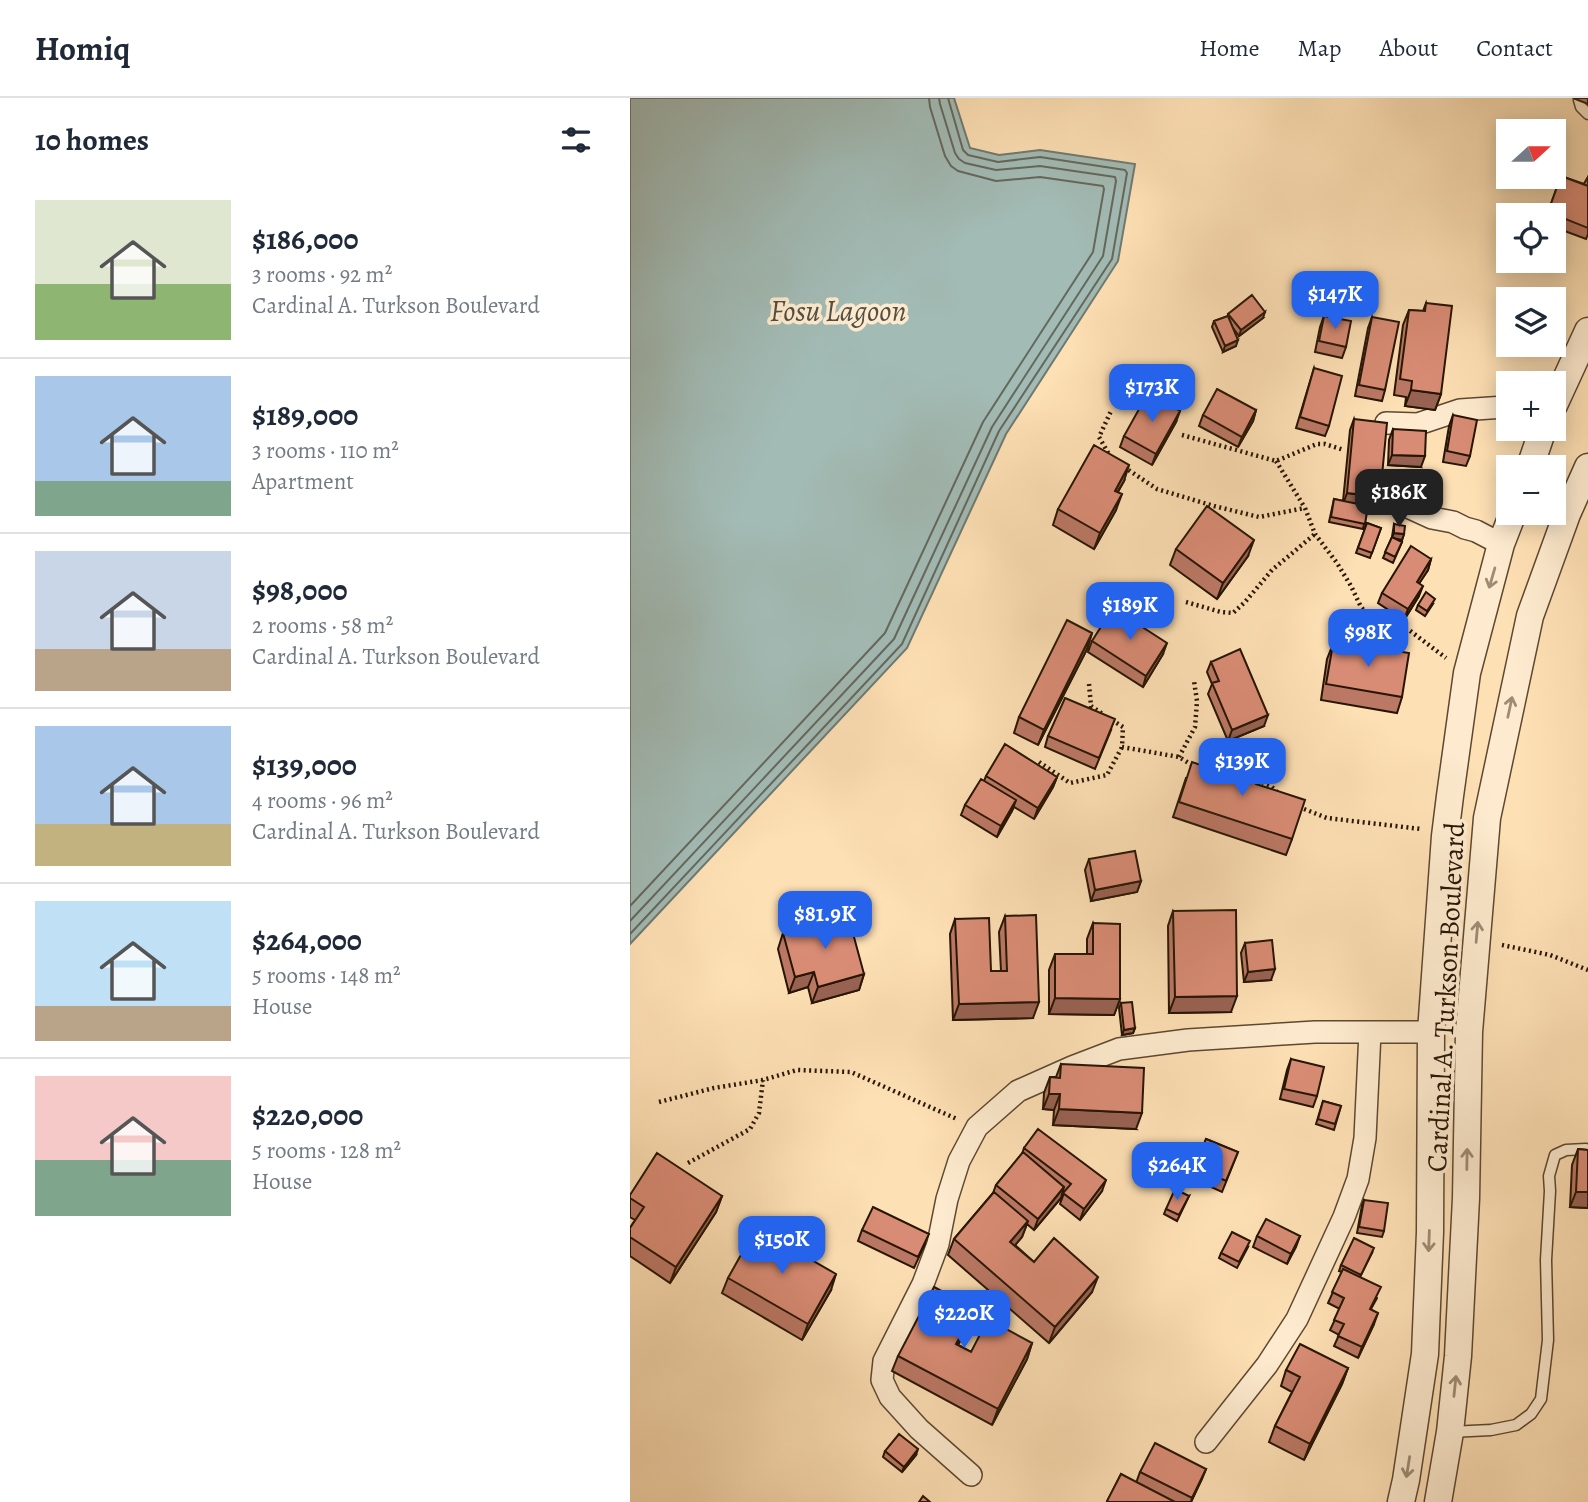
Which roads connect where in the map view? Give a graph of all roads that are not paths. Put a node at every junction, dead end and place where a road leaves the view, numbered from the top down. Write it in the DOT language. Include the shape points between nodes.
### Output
graph roads {
  1 [pos="1579,100"];
  2 [pos="1588,114"];
  3 [pos="1588,331"];
  4 [pos="1566,379"];
  5 [pos="1496,407"];
  6 [pos="1386,423"];
  7 [pos="1588,467"];
  8 [pos="1397,502"];
  9 [pos="1508,525"];
  10 [pos="1501,544"];
  11 [pos="1370,1032"];
  12 [pos="1431,1032"];
  13 [pos="1586,1149"];
  14 [pos="1450,1432"];
  15 [pos="1206,1442"];
  16 [pos="971,1475"];
  17 [pos="1401,1502"];
  18 [pos="1438,1502"];
  1 -- 2 [label="lane"];
  3 -- 4 [label="street"];
  5 -- 6 [label="street" via="1460,410 1418,424"];
  14 -- 7 [label="street, Cardinal A. Turkson Boulevard, one-way" via="1466,1198 1469,1032 1487,818 1531,616"];
  8 -- 10 [label="street"];
  9 -- 10 [label="street, Cardinal A. Turkson Boulevard"];
  10 -- 12 [label="street, Cardinal A. Turkson Boulevard, one-way" via="1467,673 1445,835"];
  11 -- 12 [label="street"];
  11 -- 15 [label="street" via="1365,1138 1345,1217 1297,1319"];
  11 -- 16 [label="street" via="1188,1040 1119,1049 1018,1091 977,1127 958,1161 939,1244 884,1361 882,1380 890,1397 919,1429"];
  12 -- 17 [label="street, Cardinal A. Turkson Boulevard, one-way" via="1425,1354"];
  13 -- 14 [label="lane" via="1555,1155 1549,1176 1548,1340 1541,1399 1531,1415 1517,1425"];
  14 -- 18 [label="street, Cardinal A. Turkson Boulevard"];
}
